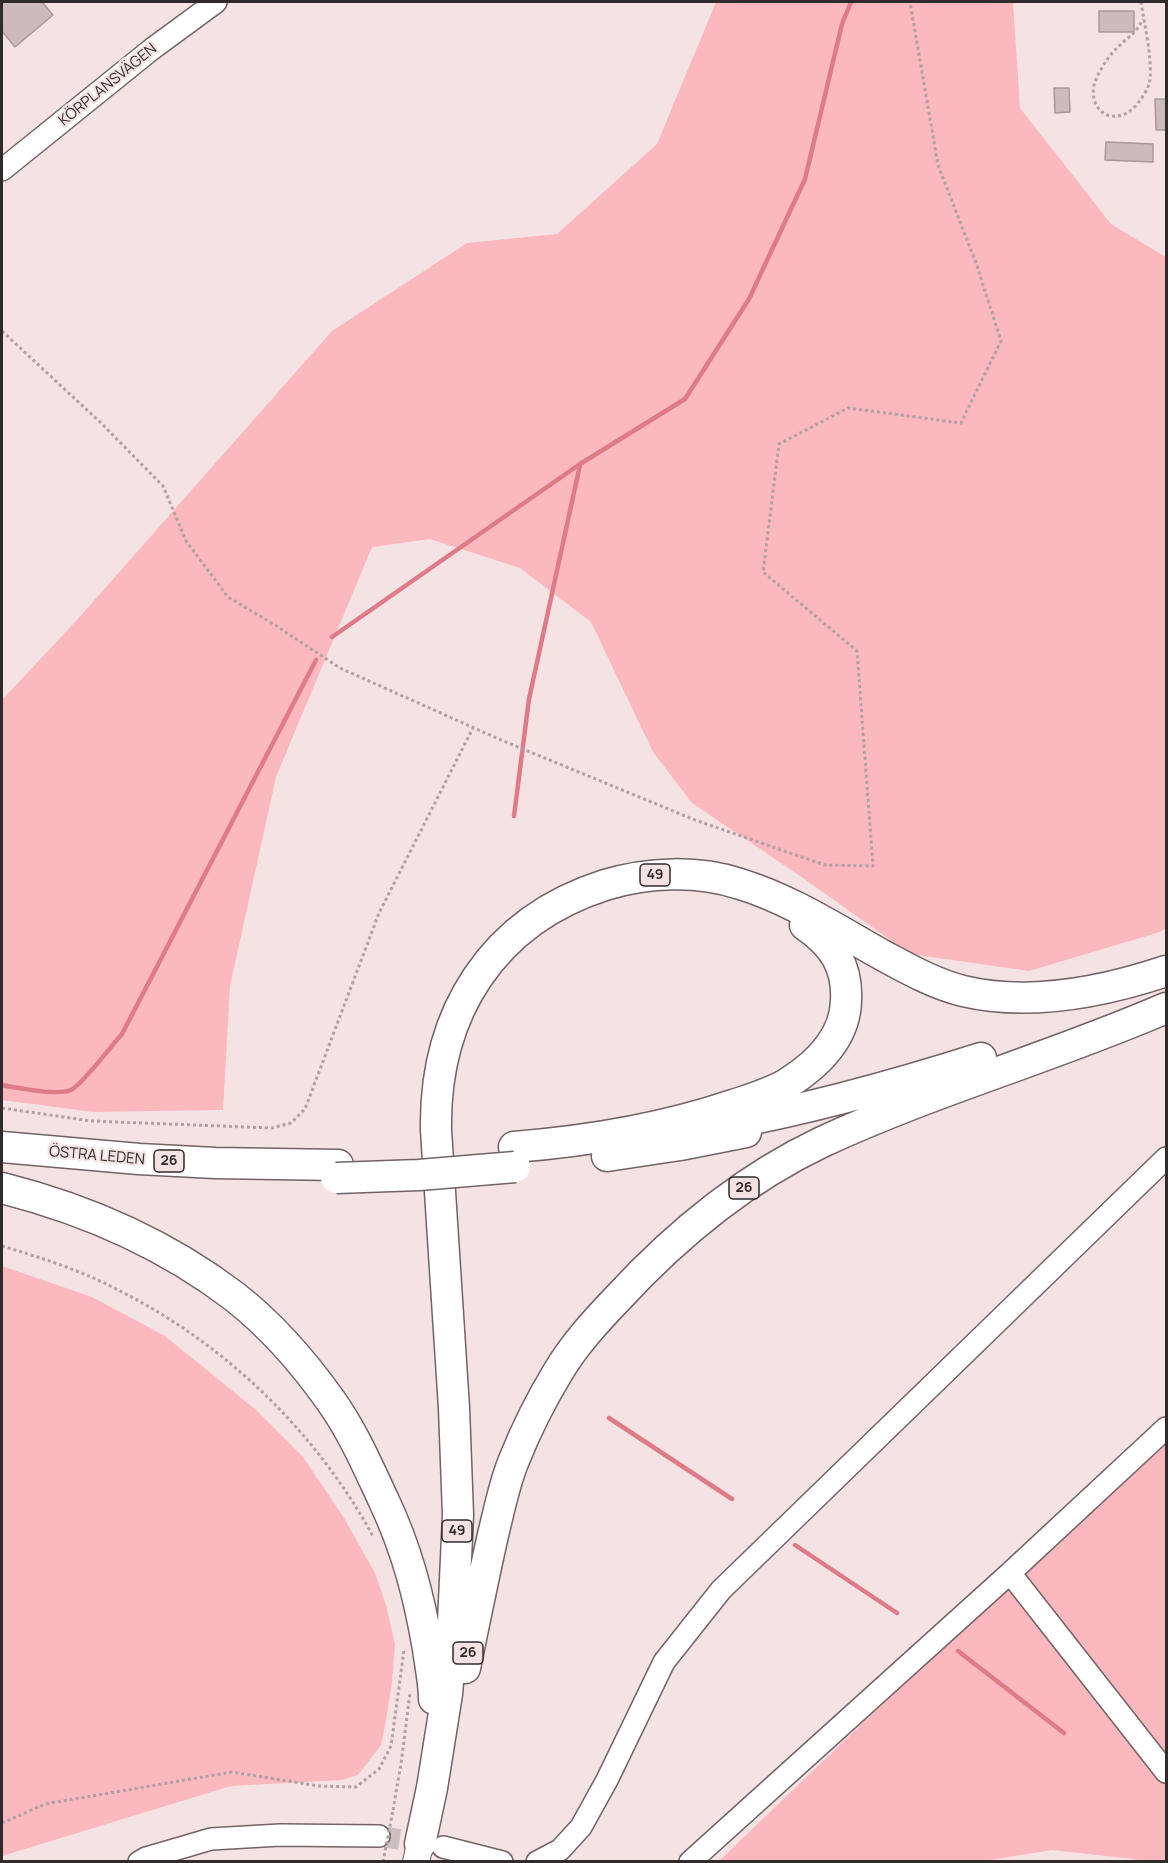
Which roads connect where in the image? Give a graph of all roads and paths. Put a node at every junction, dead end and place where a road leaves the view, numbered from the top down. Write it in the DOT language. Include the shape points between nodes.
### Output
graph roads {
  1 [pos="216,2"];
  2 [pos="910,2"];
  3 [pos="1141,2"];
  4 [pos="1143,19"];
  5 [pos="2,170"];
  6 [pos="2,331"];
  7 [pos="473,728"];
  8 [pos="1167,971"];
  9 [pos="1167,989"];
  10 [pos="1167,1000"];
  11 [pos="1167,1008"];
  12 [pos="2,1107"];
  13 [pos="2,1147"];
  14 [pos="514,1157"];
  15 [pos="1167,1158"];
  16 [pos="2,1162"];
  17 [pos="337,1171"];
  18 [pos="2,1188"];
  19 [pos="2,1246"];
  20 [pos="1167,1428"];
  21 [pos="375,1540"];
  22 [pos="1010,1573"];
  23 [pos="404,1644"];
  24 [pos="410,1689"];
  25 [pos="448,1750"];
  26 [pos="1167,1772"];
  27 [pos="2,1823"];
  28 [pos="379,1836"];
  29 [pos="426,1853"];
  30 [pos="139,1862"];
  31 [pos="383,1862"];
  32 [pos="502,1862"];
  33 [pos="537,1862"];
  34 [pos="690,1862"];
  1 -- 5 [label="street, KÖRPLANSVÄGEN"];
  2 -- 7 [label="path" via="938,165 1001,341 961,423 848,408 779,444 763,572 857,651 873,866 825,865 695,820"];
  3 -- 4 [label="path"];
  4 -- 4 [label="path" via="1149,83 1132,110 1122,115 1101,113 1093,94 1101,69 1119,45 1135,34"];
  6 -- 7 [label="path" via="163,486 186,541 228,597 340,668"];
  7 -- 12 [label="path" via="379,913 305,1109 291,1123 272,1128 91,1121"];
  8 -- 29 [label="highway, 49" via="1125,984 1057,996 1001,997 963,991 918,974 765,893 740,883 682,874 620,880 587,891 555,905 502,947 474,981 457,1014 437,1085 436,1130 458,1515 447,1694"];
  9 -- 14 [label="highway, 26" via="984,1058 861,1094 775,1115 630,1142"];
  10 -- 14 [label="highway, 26" via="1020,1057 890,1098 749,1132 599,1157"];
  11 -- 25 [label="highway, 26" via="821,1143 774,1168 719,1205 635,1279 593,1324 559,1370 513,1462 498,1513"];
  13 -- 17 [label="highway, ÖSTRA LEDEN / 26"];
  14 -- 17 [label="highway, 26, bridge" via="419,1174"];
  14 -- 25 [label="highway, 49" via="661,1126 730,1106 786,1084 816,1062 840,1029 846,995 839,959 807,926 750,898 705,887 643,886 587,900 533,932 498,966 472,1006 453,1056 445,1110 466,1465 458,1677"];
  15 -- 33 [label="street" via="721,1590 664,1662 581,1827 560,1850"];
  16 -- 17 [label="highway, 26" via="196,1178 266,1179"];
  18 -- 29 [label="highway" via="113,1226 198,1271 272,1331 332,1402 360,1449 398,1532 423,1616 434,1693"];
  19 -- 21 [label="path" via="73,1270 129,1295 159,1311 243,1373 316,1451 356,1505"];
  20 -- 22 [label="street"];
  22 -- 26 [label="street"];
  22 -- 34 [label="street"];
  23 -- 27 [label="path" via="391,1746 379,1769 356,1787 319,1786 232,1772 45,1804"];
  24 -- 31 [label="path, bridge" via="402,1764"];
  25 -- 29 [label="main road, 49"];
  28 -- 30 [label="street" via="211,1839"];
  29 -- 32 [label="street"];
}
